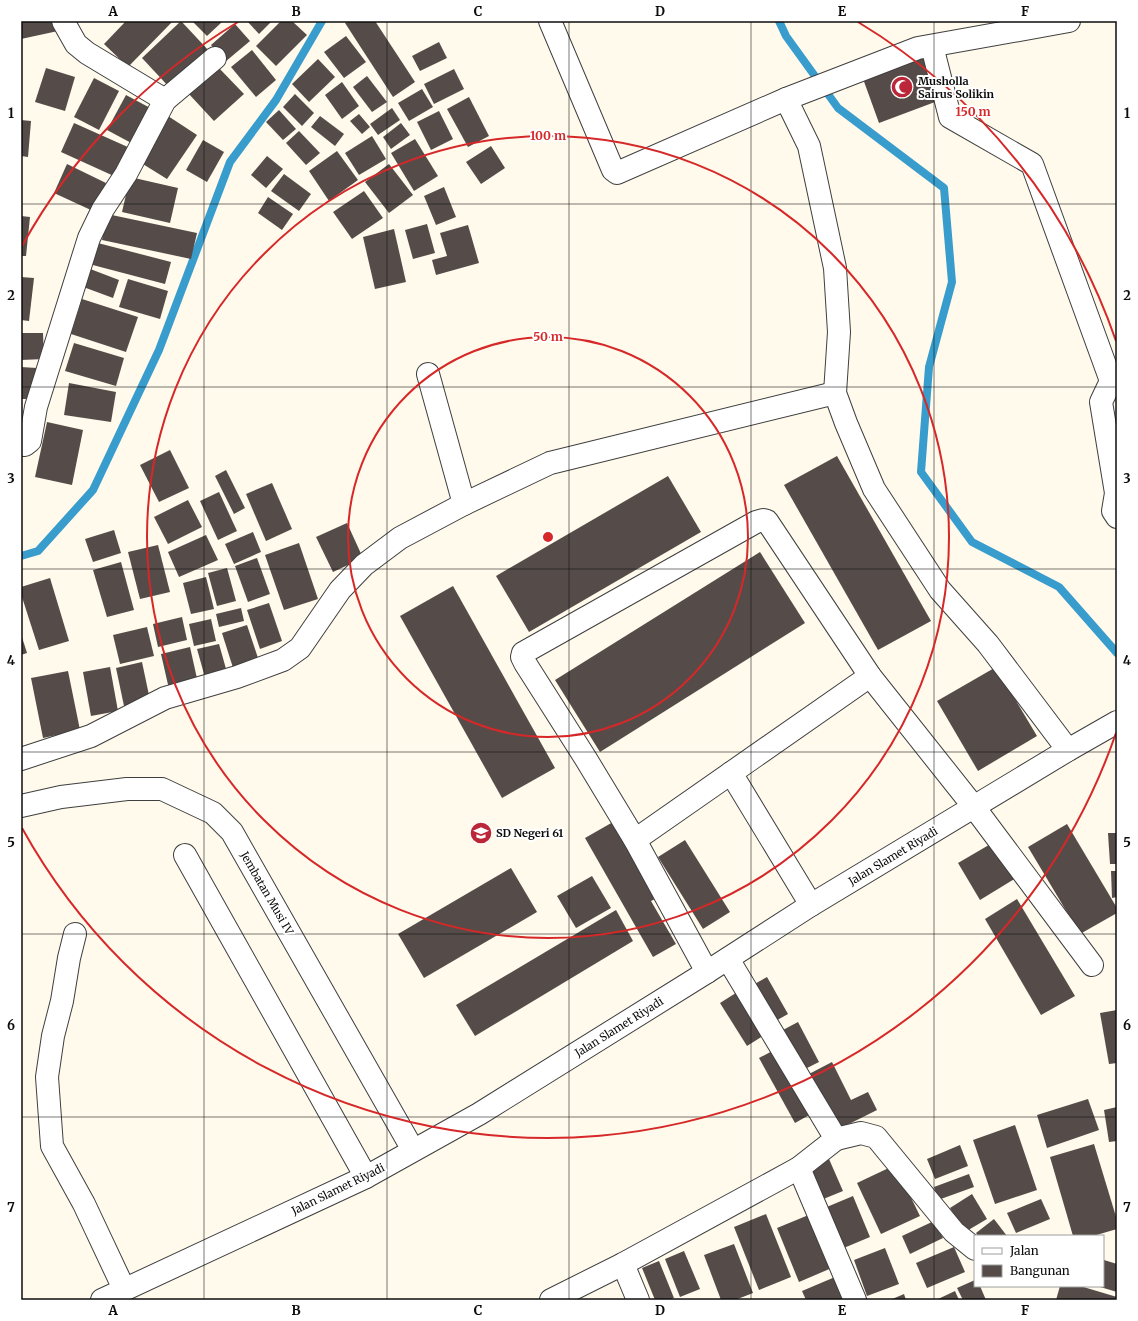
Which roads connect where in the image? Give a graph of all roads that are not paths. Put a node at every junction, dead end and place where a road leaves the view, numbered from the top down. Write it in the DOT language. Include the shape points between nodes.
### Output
graph roads {
  1 [pos="62,21"];
  2 [pos="550,21"];
  3 [pos="1069,21"];
  4 [pos="932,46"];
  5 [pos="215,58"];
  6 [pos="786,99"];
  7 [pos="165,100"];
  8 [pos="428,374"];
  9 [pos="835,393"];
  10 [pos="21,444"];
  11 [pos="464,504"];
  12 [pos="1117,517"];
  13 [pos="870,676"];
  14 [pos="1117,722"];
  15 [pos="1068,750"];
  16 [pos="21,760"];
  17 [pos="731,773"];
  18 [pos="21,806"];
  19 [pos="974,808"];
  20 [pos="635,840"];
  21 [pos="185,855"];
  22 [pos="811,905"];
  23 [pos="75,934"];
  24 [pos="728,959"];
  25 [pos="1092,965"];
  26 [pos="707,972"];
  27 [pos="836,1139"];
  28 [pos="413,1150"];
  29 [pos="799,1168"];
  30 [pos="366,1176"];
  31 [pos="974,1248"];
  32 [pos="623,1264"];
  33 [pos="124,1289"];
  34 [pos="102,1300"];
  35 [pos="552,1300"];
  36 [pos="638,1300"];
  37 [pos="855,1300"];
  1 -- 7 [label="street" via="76,44 86,53"];
  2 -- 6 [label="street" via="615,172"];
  3 -- 4 [label="street"];
  4 -- 6 [label="street" via="918,48"];
  4 -- 12 [label="street" via="950,117 1032,164 1111,381 1101,402 1116,494 1113,510"];
  5 -- 7 [label="street"];
  6 -- 9 [label="street" via="809,146 835,268 839,332"];
  7 -- 10 [label="street" via="89,238 36,407 30,441 25,445"];
  8 -- 11 [label="street"];
  9 -- 11 [label="street" via="550,463"];
  9 -- 15 [label="street" via="874,490 940,590 988,644"];
  11 -- 16 [label="street" via="400,538 364,565 340,590 300,648 283,660 166,698 91,736"];
  13 -- 17 [label="street"];
  13 -- 19 [label="street"];
  13 -- 20 [label="street" via="767,521 763,520 523,653 525,663"];
  14 -- 15 [label="street, Jalan Slamet Riyadi"];
  15 -- 19 [label="street, Jalan Slamet Riyadi"];
  17 -- 20 [label="street"];
  17 -- 22 [label="street"];
  18 -- 28 [label="street, Jembatan Musi IV" via="97,792 162,789 213,813 232,832"];
  19 -- 22 [label="street, Jalan Slamet Riyadi"];
  19 -- 25 [label="street"];
  20 -- 26 [label="street"];
  21 -- 30 [label="street"];
  22 -- 24 [label="street, Jalan Slamet Riyadi"];
  23 -- 33 [label="street" via="47,1077 52,1146 84,1204"];
  24 -- 26 [label="street, Jalan Slamet Riyadi"];
  24 -- 27 [label="street"];
  26 -- 28 [label="street, Jalan Slamet Riyadi" via="479,1114"];
  27 -- 29 [label="street"];
  27 -- 31 [label="street" via="861,1133 876,1137 954,1232"];
  28 -- 30 [label="street, Jalan Slamet Riyadi"];
  29 -- 32 [label="street"];
  29 -- 37 [label="street"];
  30 -- 33 [label="street, Jalan Slamet Riyadi"];
  32 -- 35 [label="street"];
  32 -- 36 [label="street"];
  33 -- 34 [label="street, Jalan Slamet Riyadi"];
}
